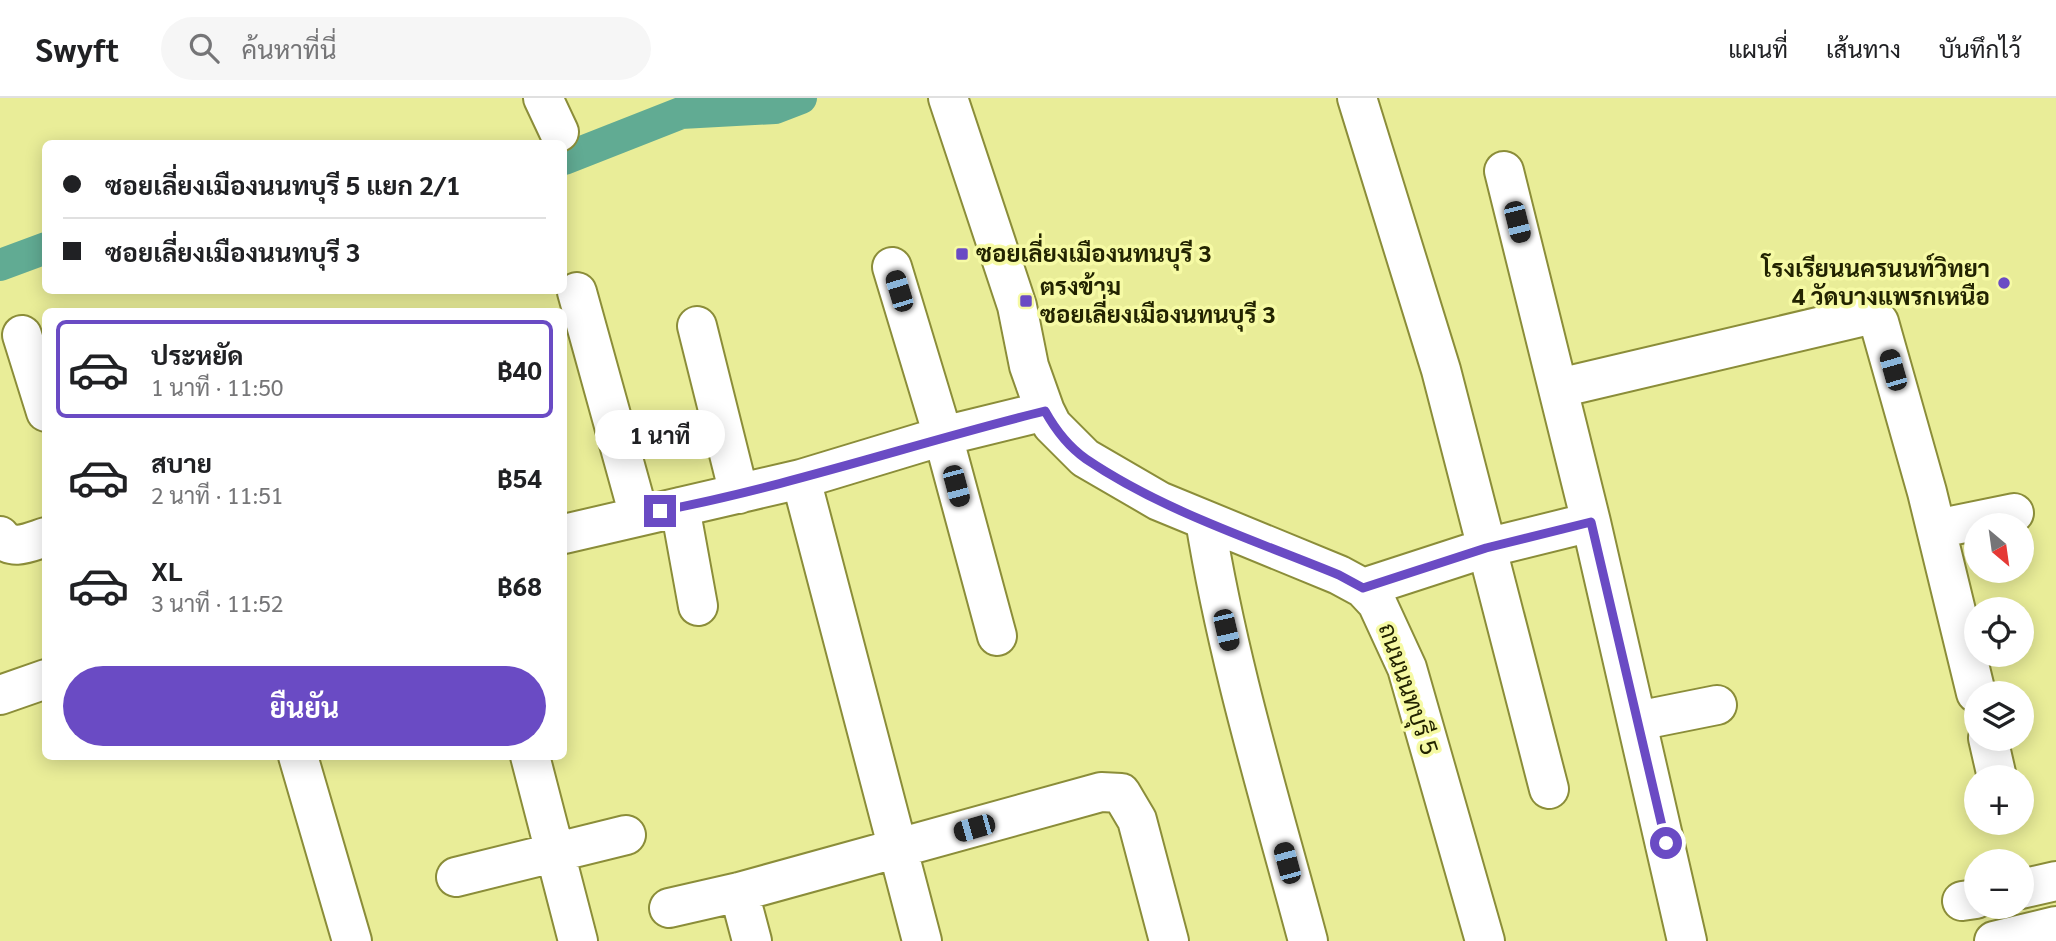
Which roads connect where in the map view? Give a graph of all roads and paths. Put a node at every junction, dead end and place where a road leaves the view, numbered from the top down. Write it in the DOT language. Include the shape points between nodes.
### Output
graph roads {
  1 [pos="543,98"];
  2 [pos="948,98"];
  3 [pos="1357,98"];
  4 [pos="559,132"];
  5 [pos="1504,171"];
  6 [pos="892,267"];
  7 [pos="577,292"];
  8 [pos="697,326"];
  9 [pos="22,335"];
  10 [pos="1559,388"];
  11 [pos="42,399"];
  12 [pos="1045,411"];
  13 [pos="943,436"];
  14 [pos="801,479"];
  15 [pos="739,494"];
  16 [pos="680,507"];
  17 [pos="639,516"];
  18 [pos="1205,520"];
  19 [pos="1591,522"];
  20 [pos="1964,523"];
  21 [pos="1936,529"];
  22 [pos="567,533"];
  23 [pos="0,536"];
  24 [pos="42,538"];
  25 [pos="1486,548"];
  26 [pos="1363,588"];
  27 [pos="698,606"];
  28 [pos="997,636"];
  29 [pos="42,680"];
  30 [pos="1973,681"];
  31 [pos="0,695"];
  32 [pos="1717,705"];
  33 [pos="1637,721"];
  34 [pos="299,760"];
  35 [pos="531,760"];
  36 [pos="1549,789"];
  37 [pos="626,835"];
  38 [pos="898,850"];
  39 [pos="556,853"];
  40 [pos="456,877"];
  41 [pos="2056,881"];
  42 [pos="2034,886"];
  43 [pos="739,892"];
  44 [pos="669,908"];
  45 [pos="2056,926"];
  46 [pos="352,941"];
  47 [pos="578,941"];
  48 [pos="752,941"];
  49 [pos="922,941"];
  50 [pos="1169,941"];
  51 [pos="1308,941"];
  52 [pos="1485,941"];
  53 [pos="1687,941"];
  54 [pos="1994,941"];
  1 -- 4 [label="street"];
  2 -- 12 [label="street, ถนนนนทบุรี 5" via="1017,306 1029,366"];
  3 -- 25 [label="street" via="1424,310"];
  5 -- 10 [label="street"];
  6 -- 13 [label="street"];
  7 -- 17 [label="street"];
  8 -- 15 [label="street"];
  9 -- 11 [label="street"];
  10 -- 19 [label="street"];
  10 -- 21 [label="street" via="1875,317"];
  12 -- 13 [label="street"];
  12 -- 18 [label="street, ถนนนนทบุรี 5" via="1052,425 1085,458 1159,501"];
  13 -- 14 [label="street"];
  13 -- 28 [label="street"];
  14 -- 15 [label="street"];
  14 -- 38 [label="street"];
  15 -- 16 [label="street"];
  16 -- 17 [label="street"];
  16 -- 27 [label="street"];
  17 -- 22 [label="street"];
  18 -- 26 [label="street, ถนนนนทบุรี 5"];
  18 -- 51 [label="street" via="1232,655"];
  19 -- 25 [label="street"];
  19 -- 33 [label="street"];
  20 -- 21 [label="street"];
  21 -- 30 [label="street"];
  23 -- 24 [label="street" via="13,546"];
  25 -- 26 [label="street"];
  25 -- 36 [label="street"];
  26 -- 52 [label="street, ถนนนนทบุรี 5" via="1377,603 1407,668"];
  29 -- 31 [label="street"];
  32 -- 33 [label="street"];
  33 -- 53 [label="street"];
  34 -- 46 [label="street"];
  35 -- 39 [label="street"];
  37 -- 39 [label="street"];
  38 -- 43 [label="street"];
  38 -- 49 [label="street"];
  38 -- 50 [label="street" via="1101,792 1121,793 1137,820"];
  39 -- 40 [label="street"];
  39 -- 47 [label="street"];
  41 -- 42 [label="street"];
  43 -- 44 [label="street"];
  43 -- 48 [label="street"];
  45 -- 54 [label="street"];
}
